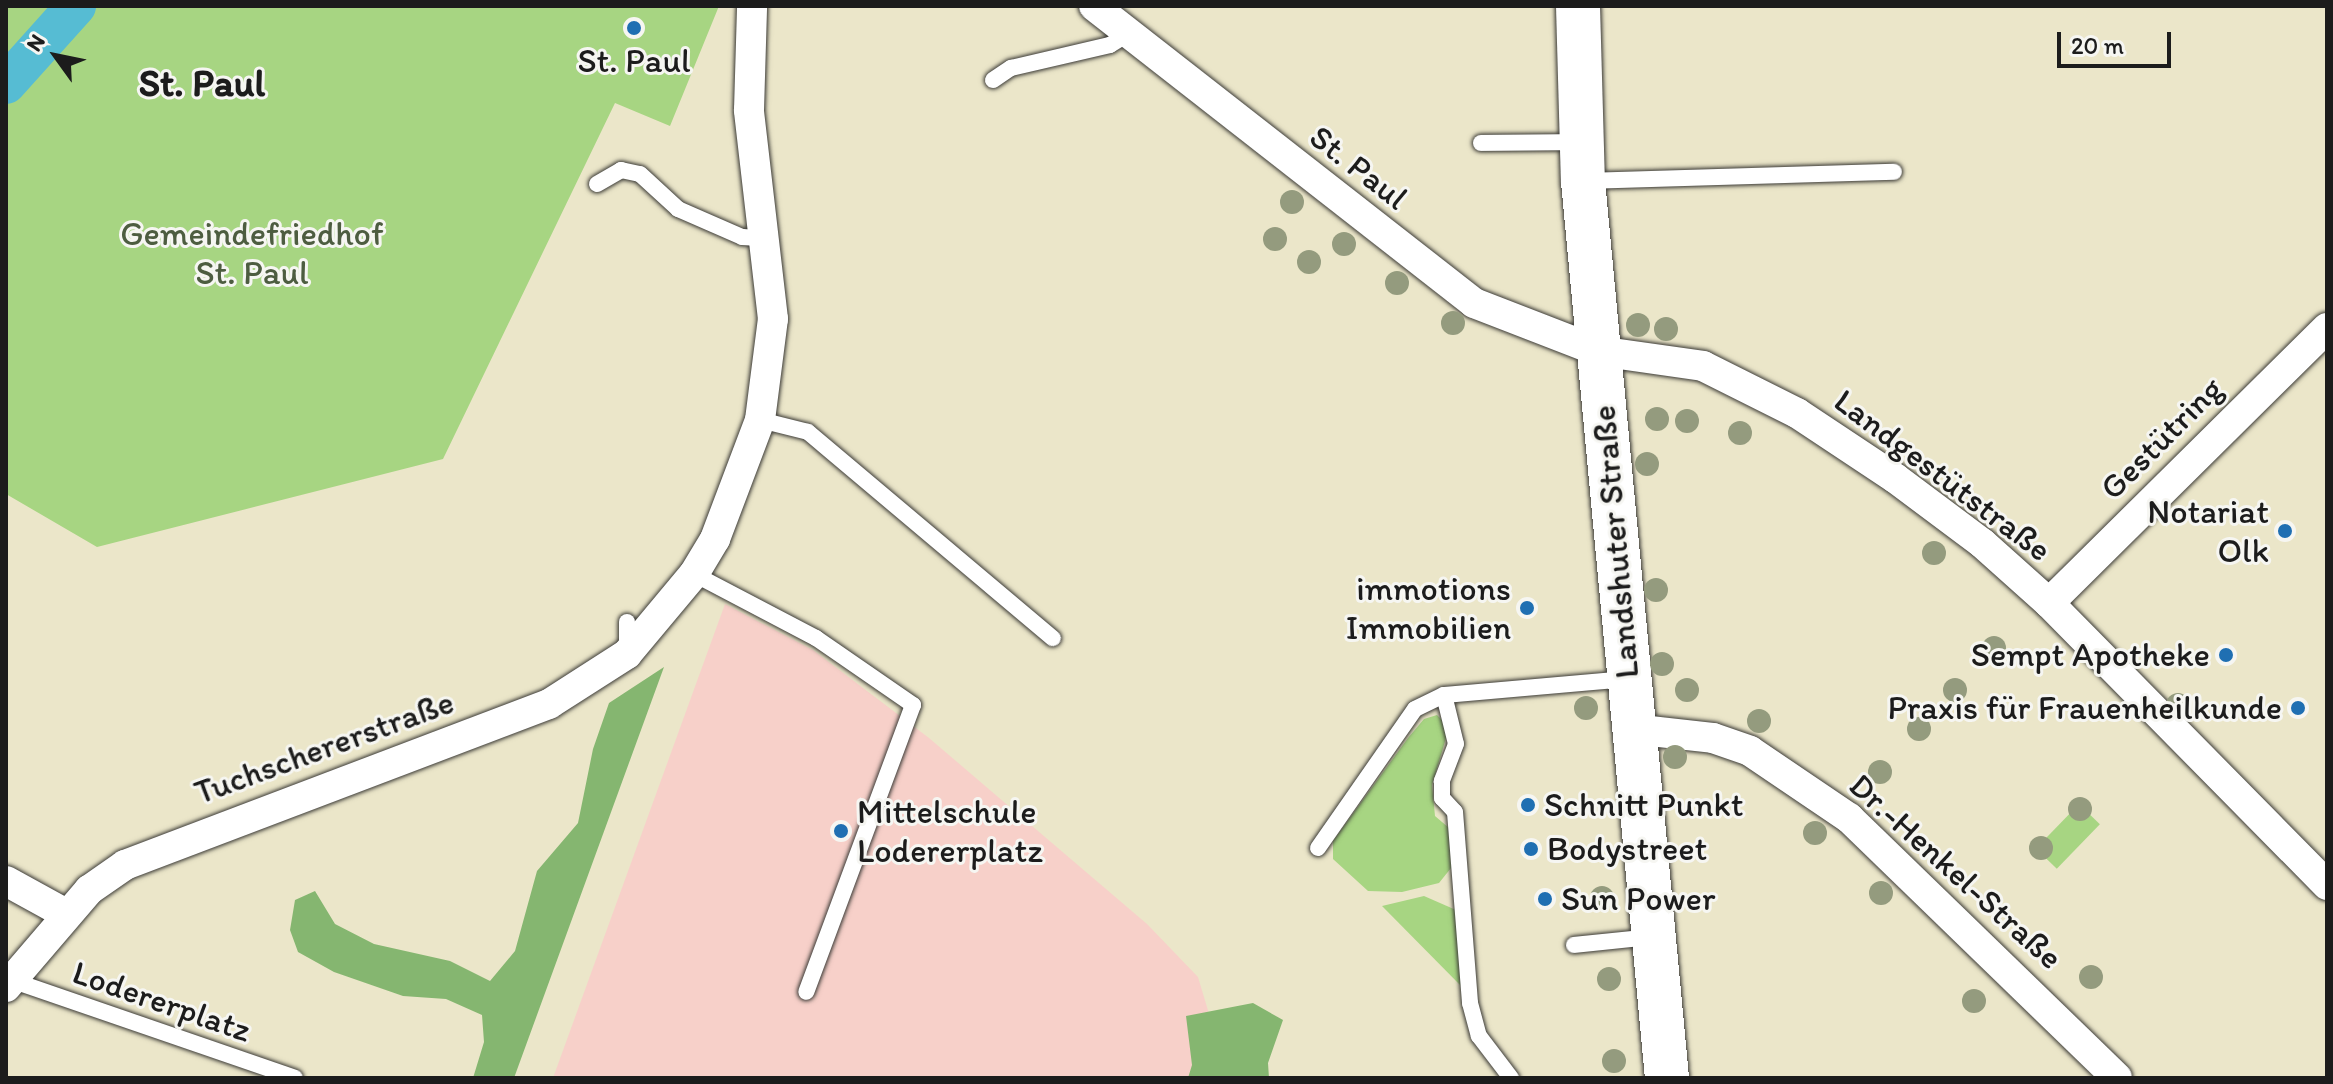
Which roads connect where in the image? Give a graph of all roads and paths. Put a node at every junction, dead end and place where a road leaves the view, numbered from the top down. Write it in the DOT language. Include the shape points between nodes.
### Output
graph roads {
  1 [pos="752,6"];
  2 [pos="1094,6"];
  3 [pos="1578,6"];
  4 [pos="1129,33"];
  5 [pos="993,80"];
  6 [pos="1481,143"];
  7 [pos="1582,162"];
  8 [pos="1894,172"];
  9 [pos="597,184"];
  10 [pos="764,238"];
  11 [pos="2327,328"];
  12 [pos="1598,351"];
  13 [pos="760,420"];
  14 [pos="694,574"];
  15 [pos="2049,603"];
  16 [pos="627,622"];
  17 [pos="1053,638"];
  18 [pos="627,654"];
  19 [pos="1627,679"];
  20 [pos="1444,695"];
  21 [pos="1632,729"];
  22 [pos="1318,848"];
  23 [pos="6,881"];
  24 [pos="2327,885"];
  25 [pos="66,914"];
  26 [pos="1653,936"];
  27 [pos="1574,945"];
  28 [pos="8,984"];
  29 [pos="806,992"];
  30 [pos="295,1078"];
  31 [pos="1511,1078"];
  32 [pos="1667,1078"];
  33 [pos="2117,1078"];
  1 -- 10 [label="street" via="747,77"];
  2 -- 4 [label="street, St. Paul"];
  3 -- 7 [label="street, Landshuter Straße"];
  4 -- 5 [label="lane" via="1110,45 1011,68"];
  4 -- 12 [label="street, St. Paul" via="1474,303"];
  6 -- 7 [label="lane"];
  7 -- 8 [label="lane"];
  7 -- 12 [label="street, Landshuter Straße"];
  9 -- 10 [label="lane" via="621,170 640,174 678,209 742,237"];
  10 -- 13 [label="street" via="773,319"];
  11 -- 15 [label="street, Gestütring"];
  12 -- 15 [label="street, Landgestütstraße" via="1703,366 1797,413 1928,502"];
  12 -- 19 [label="street, Landshuter Straße"];
  13 -- 14 [label="street" via="715,539"];
  13 -- 17 [label="lane" via="808,432"];
  14 -- 18 [label="street, Tuchschererstraße"];
  14 -- 29 [label="lane" via="816,638 913,705"];
  15 -- 24 [label="street, Landgestütstraße"];
  16 -- 18 [label="lane"];
  18 -- 25 [label="street, Tuchschererstraße" via="549,704 125,865"];
  19 -- 20 [label="lane"];
  19 -- 21 [label="street, Landshuter Straße"];
  20 -- 22 [label="lane" via="1415,709"];
  20 -- 31 [label="lane" via="1456,744 1442,781 1442,798 1455,812 1470,1003 1479,1036"];
  21 -- 26 [label="street, Landshuter Straße"];
  21 -- 33 [label="street, Dr.-Henkel-Straße" via="1713,738 1750,751 1849,818"];
  23 -- 25 [label="street"];
  25 -- 28 [label="street, Tuchschererstraße"];
  26 -- 27 [label="lane"];
  26 -- 32 [label="street, Landshuter Straße"];
  28 -- 30 [label="lane, Lodererplatz"];
}
